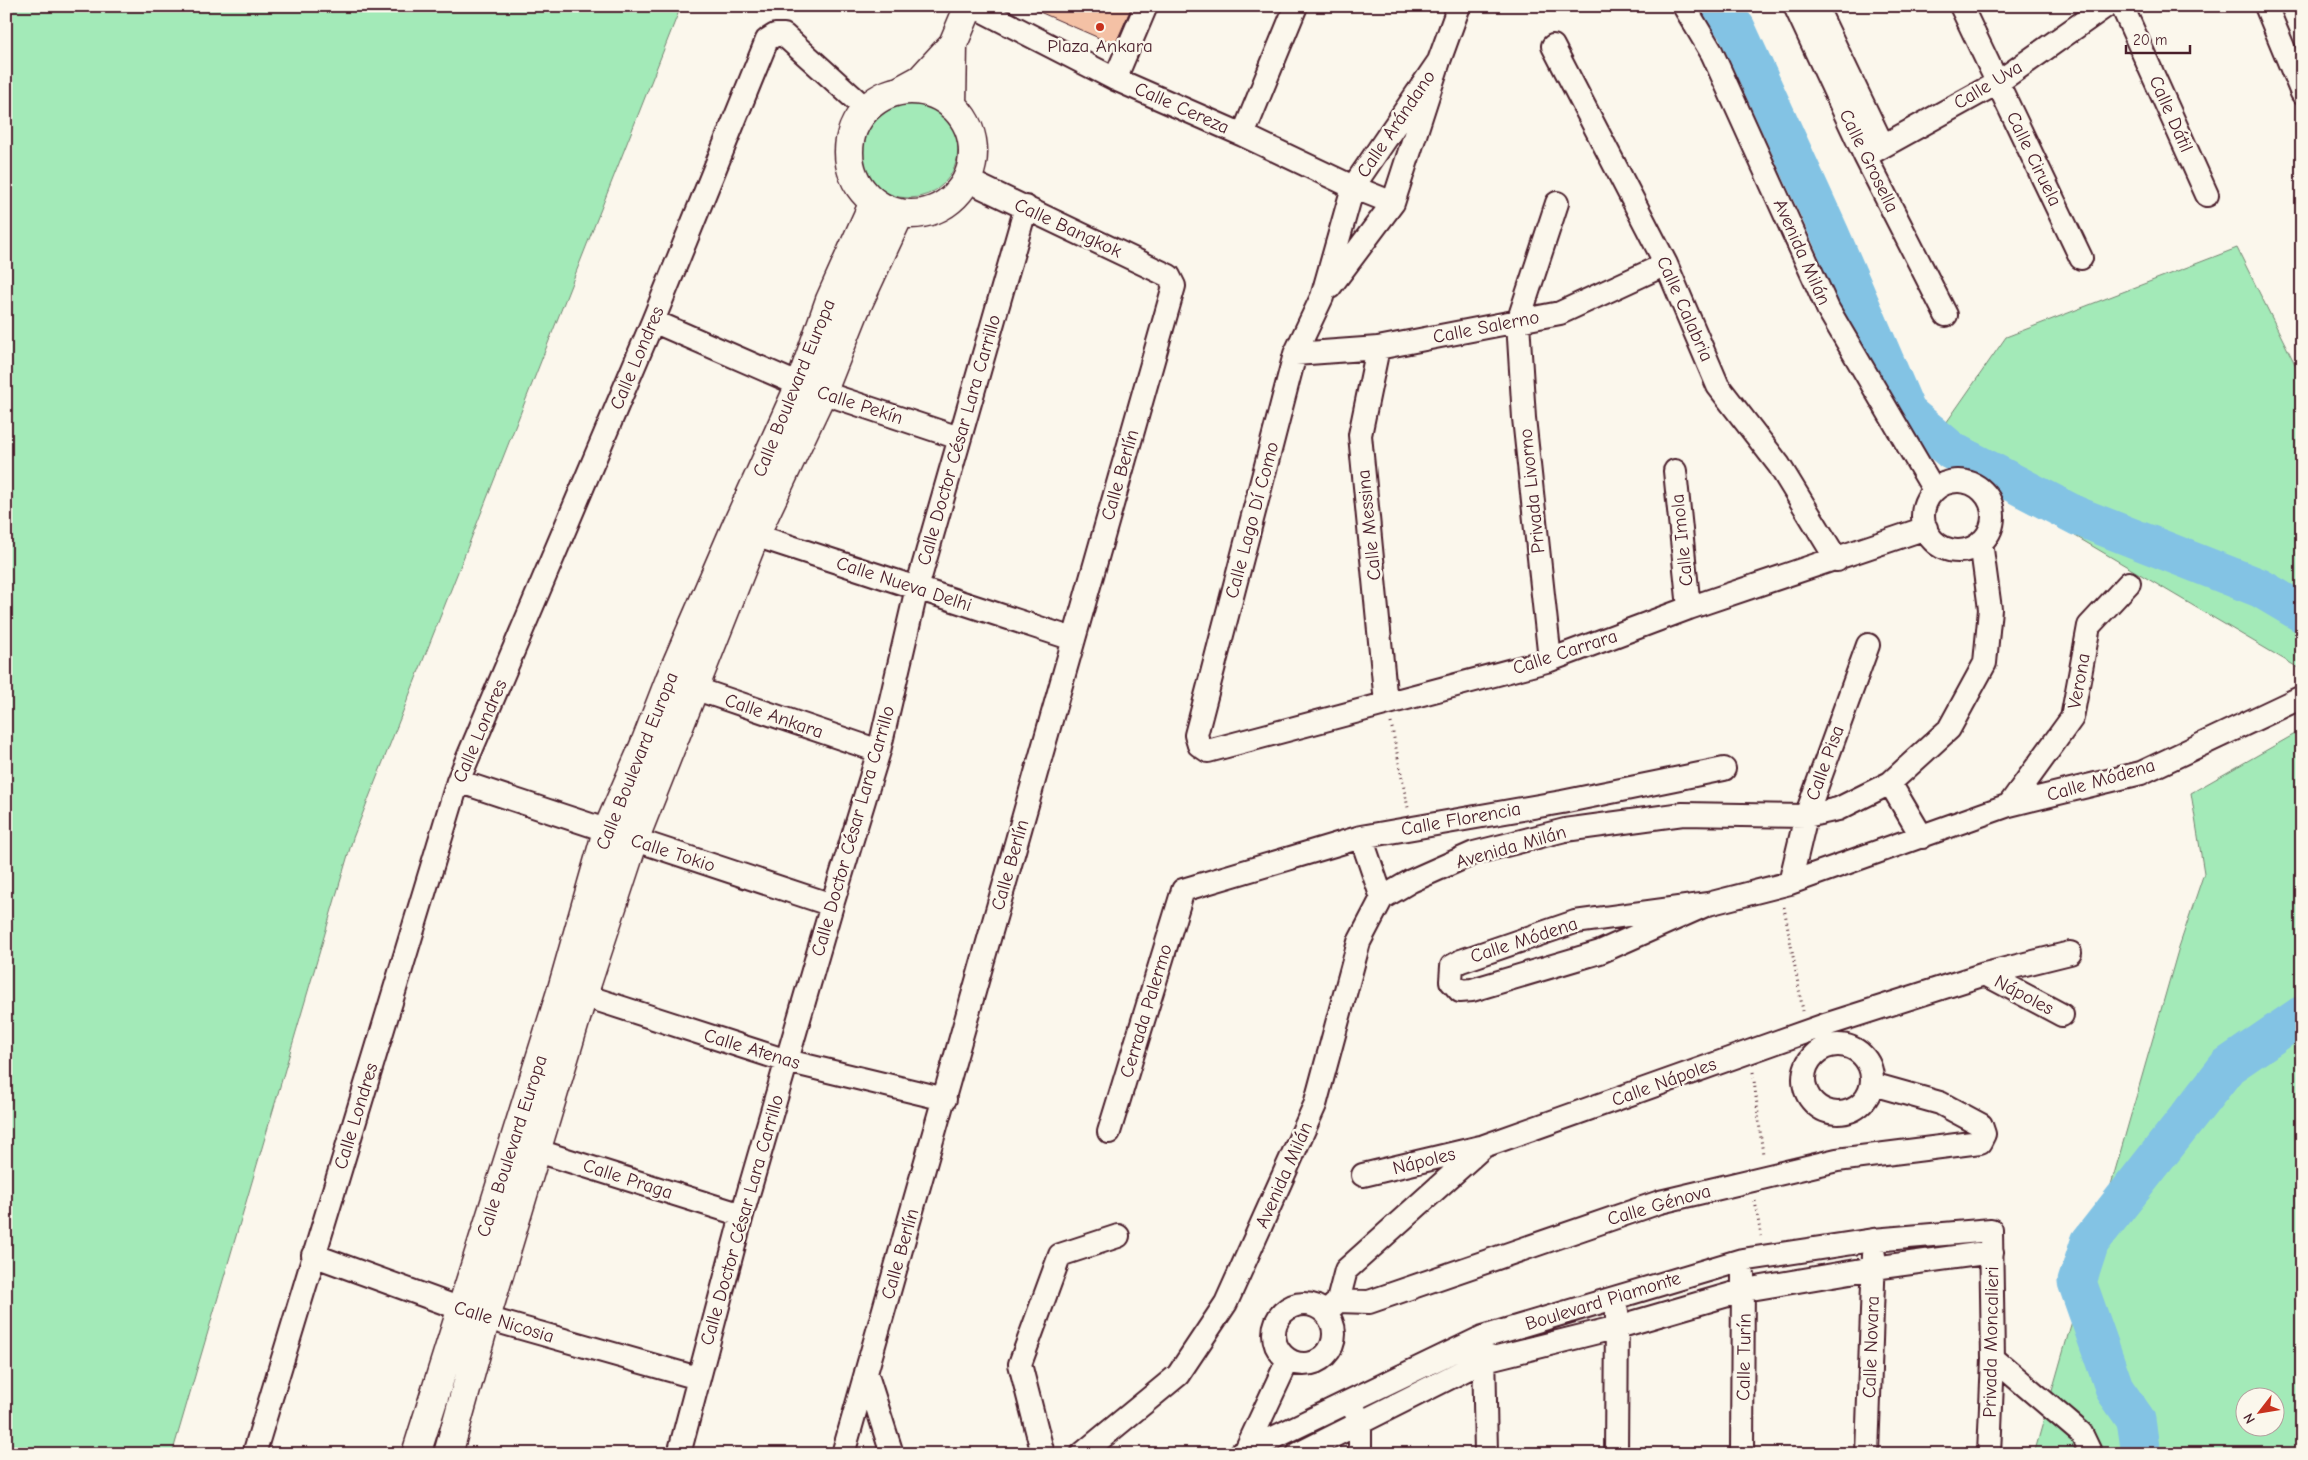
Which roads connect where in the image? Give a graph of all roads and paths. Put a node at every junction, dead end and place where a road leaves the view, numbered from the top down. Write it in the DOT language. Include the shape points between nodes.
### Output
graph roads {
  1 [pos="969,6"];
  2 [pos="973,6"];
  3 [pos="1146,6"];
  4 [pos="1296,6"];
  5 [pos="1459,6"];
  6 [pos="1684,6"];
  7 [pos="1795,6"];
  8 [pos="1816,6"];
  9 [pos="1961,6"];
  10 [pos="2106,6"];
  11 [pos="2122,6"];
  12 [pos="2266,6"];
  13 [pos="953,44"];
  14 [pos="1553,46"];
  15 [pos="1439,61"];
  16 [pos="1114,78"];
  17 [pos="1997,83"];
  18 [pos="899,91"];
  19 [pos="2302,93"];
  20 [pos="952,106"];
  21 [pos="866,108"];
  22 [pos="1243,135"];
  23 [pos="1874,151"];
  24 [pos="967,180"];
  25 [pos="1352,187"];
  26 [pos="2207,194"];
  27 [pos="874,202"];
  28 [pos="1393,203"];
  29 [pos="1557,203"];
  30 [pos="1026,207"];
  31 [pos="900,214"];
  32 [pos="2081,258"];
  33 [pos="1666,264"];
  34 [pos="1170,276"];
  35 [pos="1322,297"];
  36 [pos="830,300"];
  37 [pos="855,310"];
  38 [pos="1946,315"];
  39 [pos="653,321"];
  40 [pos="1518,322"];
  41 [pos="1378,348"];
  42 [pos="1295,354"];
  43 [pos="811,389"];
  44 [pos="959,438"];
  45 [pos="1675,471"];
  46 [pos="1934,490"];
  47 [pos="1926,528"];
  48 [pos="745,532"];
  49 [pos="1981,542"];
  50 [pos="1837,560"];
  51 [pos="2129,583"];
  52 [pos="918,588"];
  53 [pos="1689,608"];
  54 [pos="1073,639"];
  55 [pos="1868,646"];
  56 [pos="1550,660"];
  57 [pos="682,684"];
  58 [pos="2302,697"];
  59 [pos="1386,703"];
  60 [pos="1199,745"];
  61 [pos="879,751"];
  62 [pos="1724,769"];
  63 [pos="458,781"];
  64 [pos="1890,783"];
  65 [pos="1562,802"];
  66 [pos="2009,805"];
  67 [pos="1806,816"];
  68 [pos="1413,828"];
  69 [pos="1565,830"];
  70 [pos="606,831"];
  71 [pos="1361,837"];
  72 [pos="1922,837"];
  73 [pos="634,840"];
  74 [pos="1785,884"];
  75 [pos="1183,890"];
  76 [pos="1382,898"];
  77 [pos="1708,904"];
  78 [pos="832,905"];
  79 [pos="2070,953"];
  80 [pos="1985,974"];
  81 [pos="573,992"];
  82 [pos="2062,1015"];
  83 [pos="1819,1035"];
  84 [pos="787,1061"];
  85 [pos="1872,1084"];
  86 [pos="945,1099"];
  87 [pos="1109,1132"];
  88 [pos="1484,1146"];
  89 [pos="526,1147"];
  90 [pos="1363,1176"];
  91 [pos="742,1215"];
  92 [pos="1118,1236"];
  93 [pos="1873,1240"];
  94 [pos="1991,1241"];
  95 [pos="314,1256"];
  96 [pos="1742,1260"];
  97 [pos="1874,1268"];
  98 [pos="1745,1290"];
  99 [pos="1616,1298"];
  100 [pos="1332,1307"];
  101 [pos="460,1309"];
  102 [pos="486,1318"];
  103 [pos="1618,1327"];
  104 [pos="1482,1337"];
  105 [pos="1993,1358"];
  106 [pos="1288,1360"];
  107 [pos="1485,1360"];
  108 [pos="866,1372"];
  109 [pos="698,1378"];
  110 [pos="1351,1400"];
  111 [pos="1360,1423"];
  112 [pos="1244,1452"];
  113 [pos="254,1454"];
  114 [pos="416,1454"];
  115 [pos="448,1454"];
  116 [pos="679,1454"];
  117 [pos="843,1454"];
  118 [pos="892,1454"];
  119 [pos="1043,1454"];
  120 [pos="1082,1454"];
  121 [pos="1298,1454"];
  122 [pos="1360,1454"];
  123 [pos="1486,1454"];
  124 [pos="1616,1454"];
  125 [pos="1742,1454"];
  126 [pos="1866,1454"];
  127 [pos="1988,1454"];
  128 [pos="2091,1454"];
  1 -- 13 [label="main road"];
  2 -- 16 [label="street, Calle Cereza"];
  3 -- 16 [label="street"];
  4 -- 22 [label="street"];
  5 -- 15 [label="street, Calle Arándano"];
  6 -- 46 [label="street, Avenida Milán" via="1712,53 1828,309"];
  7 -- 23 [label="street, Calle Grosella"];
  8 -- 23 [label="street, Calle Grosella"];
  9 -- 17 [label="street, Calle Ciruela"];
  10 -- 17 [label="street, Calle Uva"];
  11 -- 26 [label="street, Calle Dátil"];
  12 -- 19 [label="street"];
  13 -- 18 [label="main road" via="921,80"];
  13 -- 20 [label="main road"];
  14 -- 33 [label="street, Calle Calabria"];
  15 -- 25 [label="street, Calle Arándano"];
  15 -- 28 [label="street, Calle Arándano"];
  16 -- 22 [label="street, Calle Cereza"];
  17 -- 23 [label="street, Calle Uva"];
  17 -- 32 [label="street, Calle Ciruela"];
  18 -- 20 [label="main road" via="918,90"];
  18 -- 21 [label="main road" via="881,97"];
  20 -- 24 [label="main road" via="965,122 972,141 972,161"];
  21 -- 27 [label="main road" via="854,126 849,146 851,167 859,187"];
  21 -- 39 [label="street, Calle Londres" via="784,35 775,34 767,40"];
  22 -- 25 [label="street, Calle Cereza"];
  23 -- 38 [label="street, Calle Grosella"];
  24 -- 30 [label="street, Calle Bangkok"];
  24 -- 31 [label="main road" via="955,196 939,208 920,214"];
  25 -- 28 [label="street, Calle Cereza"];
  25 -- 35 [label="street, Calle Lago Dí Como"];
  27 -- 31 [label="main road"];
  27 -- 36 [label="main road, Calle Boulevard Europa"];
  28 -- 35 [label="street, Calle Lago Dí Como"];
  29 -- 40 [label="street"];
  30 -- 34 [label="street, Calle Bangkok"];
  30 -- 44 [label="street, Calle Doctor César Lara Carrillo"];
  31 -- 37 [label="main road, Calle Boulevard Europa"];
  33 -- 40 [label="street, Calle Salerno" via="1560,313"];
  33 -- 50 [label="street, Calle Calabria" via="1718,386 1779,465"];
  34 -- 54 [label="street, Calle Berlín" via="1174,286"];
  35 -- 42 [label="street, Calle Lago Dí Como"];
  36 -- 37 [label="main road"];
  36 -- 43 [label="main road, Calle Boulevard Europa"];
  37 -- 43 [label="main road, Calle Boulevard Europa"];
  39 -- 43 [label="street, Calle Pekín"];
  39 -- 63 [label="street, Calle Londres"];
  40 -- 41 [label="street, Calle Salerno"];
  40 -- 56 [label="street, Privada Livorno" via="1524,418"];
  41 -- 42 [label="street, Calle Salerno"];
  41 -- 59 [label="street, Calle Messina" via="1360,435"];
  42 -- 60 [label="street, Calle Lago Dí Como" via="1196,735"];
  43 -- 44 [label="street, Calle Pekín"];
  43 -- 48 [label="main road, Calle Boulevard Europa"];
  44 -- 52 [label="street, Calle Doctor César Lara Carrillo"];
  45 -- 53 [label="street, Calle Imola"];
  46 -- 47 [label="street" via="1924,508"];
  46 -- 49 [label="street" via="1954,481 1965,482 1984,492 1990,502 1992,524"];
  47 -- 49 [label="street" via="1931,538 1950,550 1961,551"];
  47 -- 50 [label="street, Calle Carrara"];
  48 -- 52 [label="street, Calle Nueva Delhi"];
  48 -- 57 [label="main road, Calle Boulevard Europa"];
  49 -- 64 [label="street, Avenida Milán" via="1990,609 1985,663 1950,729"];
  50 -- 53 [label="street, Calle Carrara"];
  51 -- 66 [label="street, Verona" via="2089,626 2072,718"];
  52 -- 54 [label="street, Calle Nueva Delhi"];
  52 -- 61 [label="street, Calle Doctor César Lara Carrillo"];
  53 -- 56 [label="street, Calle Carrara"];
  54 -- 86 [label="street, Calle Berlín"];
  55 -- 67 [label="street, Calle Pisa"];
  56 -- 59 [label="street, Calle Carrara"];
  57 -- 61 [label="street, Calle Ankara"];
  57 -- 70 [label="main road, Calle Boulevard Europa" via="644,746"];
  57 -- 73 [label="main road, Calle Boulevard Europa"];
  58 -- 66 [label="street, Calle Módena" via="2141,772"];
  59 -- 60 [label="street, Calle Carrara" via="1208,751"];
  59 -- 68 [label="path"];
  61 -- 78 [label="street, Calle Doctor César Lara Carrillo"];
  62 -- 65 [label="street, Calle Florencia"];
  63 -- 70 [label="street, Calle Tokio"];
  63 -- 95 [label="street, Calle Londres"];
  64 -- 67 [label="street, Avenida Milán" via="1838,809"];
  64 -- 72 [label="street"];
  65 -- 68 [label="street, Calle Florencia"];
  65 -- 69 [label="street"];
  66 -- 72 [label="street, Calle Módena"];
  67 -- 69 [label="street, Avenida Milán" via="1683,814"];
  67 -- 74 [label="street, Calle Pisa"];
  68 -- 71 [label="street, Calle Florencia"];
  69 -- 76 [label="street, Avenida Milán" via="1474,853 1411,881"];
  70 -- 73 [label="street, Calle Tokio"];
  70 -- 81 [label="main road, Calle Boulevard Europa"];
  71 -- 75 [label="street, Calle Florencia"];
  71 -- 76 [label="street"];
  72 -- 74 [label="street, Calle Módena"];
  73 -- 78 [label="street, Calle Tokio"];
  73 -- 81 [label="main road, Calle Boulevard Europa"];
  74 -- 77 [label="street, Calle Módena"];
  74 -- 83 [label="path"];
  75 -- 87 [label="street, Cerrada Palermo"];
  76 -- 120 [label="street, Avenida Milán" via="1359,942 1315,1105 1226,1303 1178,1375"];
  77 -- 77 [label="street, Calle Módena" via="1600,952 1472,990 1460,991 1452,981 1452,966 1461,961 1575,922"];
  78 -- 84 [label="street, Calle Doctor César Lara Carrillo"];
  79 -- 80 [label="street, Calle Nápoles"];
  80 -- 82 [label="street, Nápoles"];
  80 -- 83 [label="street, Calle Nápoles"];
  81 -- 84 [label="street, Calle Atenas"];
  81 -- 89 [label="main road, Calle Boulevard Europa"];
  83 -- 85 [label="street" via="1855,1050 1865,1059 1871,1071"];
  83 -- 85 [label="street" via="1817,1052 1808,1062 1804,1074 1804,1088 1810,1100 1833,1114 1846,1113 1863,1102"];
  83 -- 88 [label="street, Calle Nápoles"];
  84 -- 86 [label="street, Calle Atenas"];
  84 -- 91 [label="street, Calle Doctor César Lara Carrillo"];
  85 -- 100 [label="street, Calle Génova" via="1940,1103 1981,1125 1984,1134 1980,1142 1837,1160 1660,1202 1369,1302"];
  86 -- 108 [label="street, Calle Berlín"];
  88 -- 90 [label="street, Nápoles"];
  88 -- 100 [label="street, Calle Nápoles" via="1346,1270"];
  89 -- 91 [label="street, Calle Praga"];
  89 -- 101 [label="main road, Calle Boulevard Europa"];
  89 -- 102 [label="main road, Calle Boulevard Europa"];
  91 -- 109 [label="street, Calle Doctor César Lara Carrillo"];
  92 -- 119 [label="street" via="1060,1255 1020,1364"];
  93 -- 94 [label="street, Boulevard Piamonte"];
  93 -- 96 [label="street, Boulevard Piamonte"];
  93 -- 97 [label="street, Calle Novara"];
  94 -- 97 [label="street, Boulevard Piamonte"];
  94 -- 105 [label="street, Privada Moncalieri"];
  95 -- 101 [label="street, Calle Nicosia"];
  95 -- 113 [label="street, Calle Londres"];
  96 -- 98 [label="street, Calle Turín"];
  96 -- 99 [label="street, Boulevard Piamonte"];
  97 -- 98 [label="street, Boulevard Piamonte"];
  97 -- 126 [label="street, Calle Novara"];
  98 -- 103 [label="street, Boulevard Piamonte"];
  98 -- 125 [label="street, Calle Turín"];
  99 -- 103 [label="street"];
  99 -- 104 [label="street, Boulevard Piamonte"];
  100 -- 106 [label="street" via="1334,1330 1331,1350 1316,1362 1297,1364"];
  100 -- 106 [label="street" via="1298,1304 1281,1315 1274,1334 1280,1353"];
  101 -- 102 [label="street, Calle Nicosia"];
  101 -- 114 [label="main road, Calle Boulevard Europa"];
  102 -- 109 [label="street, Calle Nicosia"];
  102 -- 115 [label="main road, Calle Boulevard Europa"];
  103 -- 107 [label="street, Boulevard Piamonte"];
  103 -- 124 [label="street"];
  104 -- 107 [label="street"];
  104 -- 110 [label="street, Boulevard Piamonte"];
  105 -- 127 [label="street, Privada Moncalieri"];
  105 -- 128 [label="street" via="2082,1433"];
  106 -- 112 [label="street"];
  107 -- 111 [label="street, Boulevard Piamonte"];
  107 -- 123 [label="street"];
  108 -- 117 [label="street, Calle Berlín"];
  108 -- 118 [label="street"];
  109 -- 116 [label="street, Calle Doctor César Lara Carrillo"];
  110 -- 111 [label="street"];
  110 -- 112 [label="street, Boulevard Piamonte"];
  111 -- 121 [label="street, Boulevard Piamonte"];
  111 -- 122 [label="street"];
}
